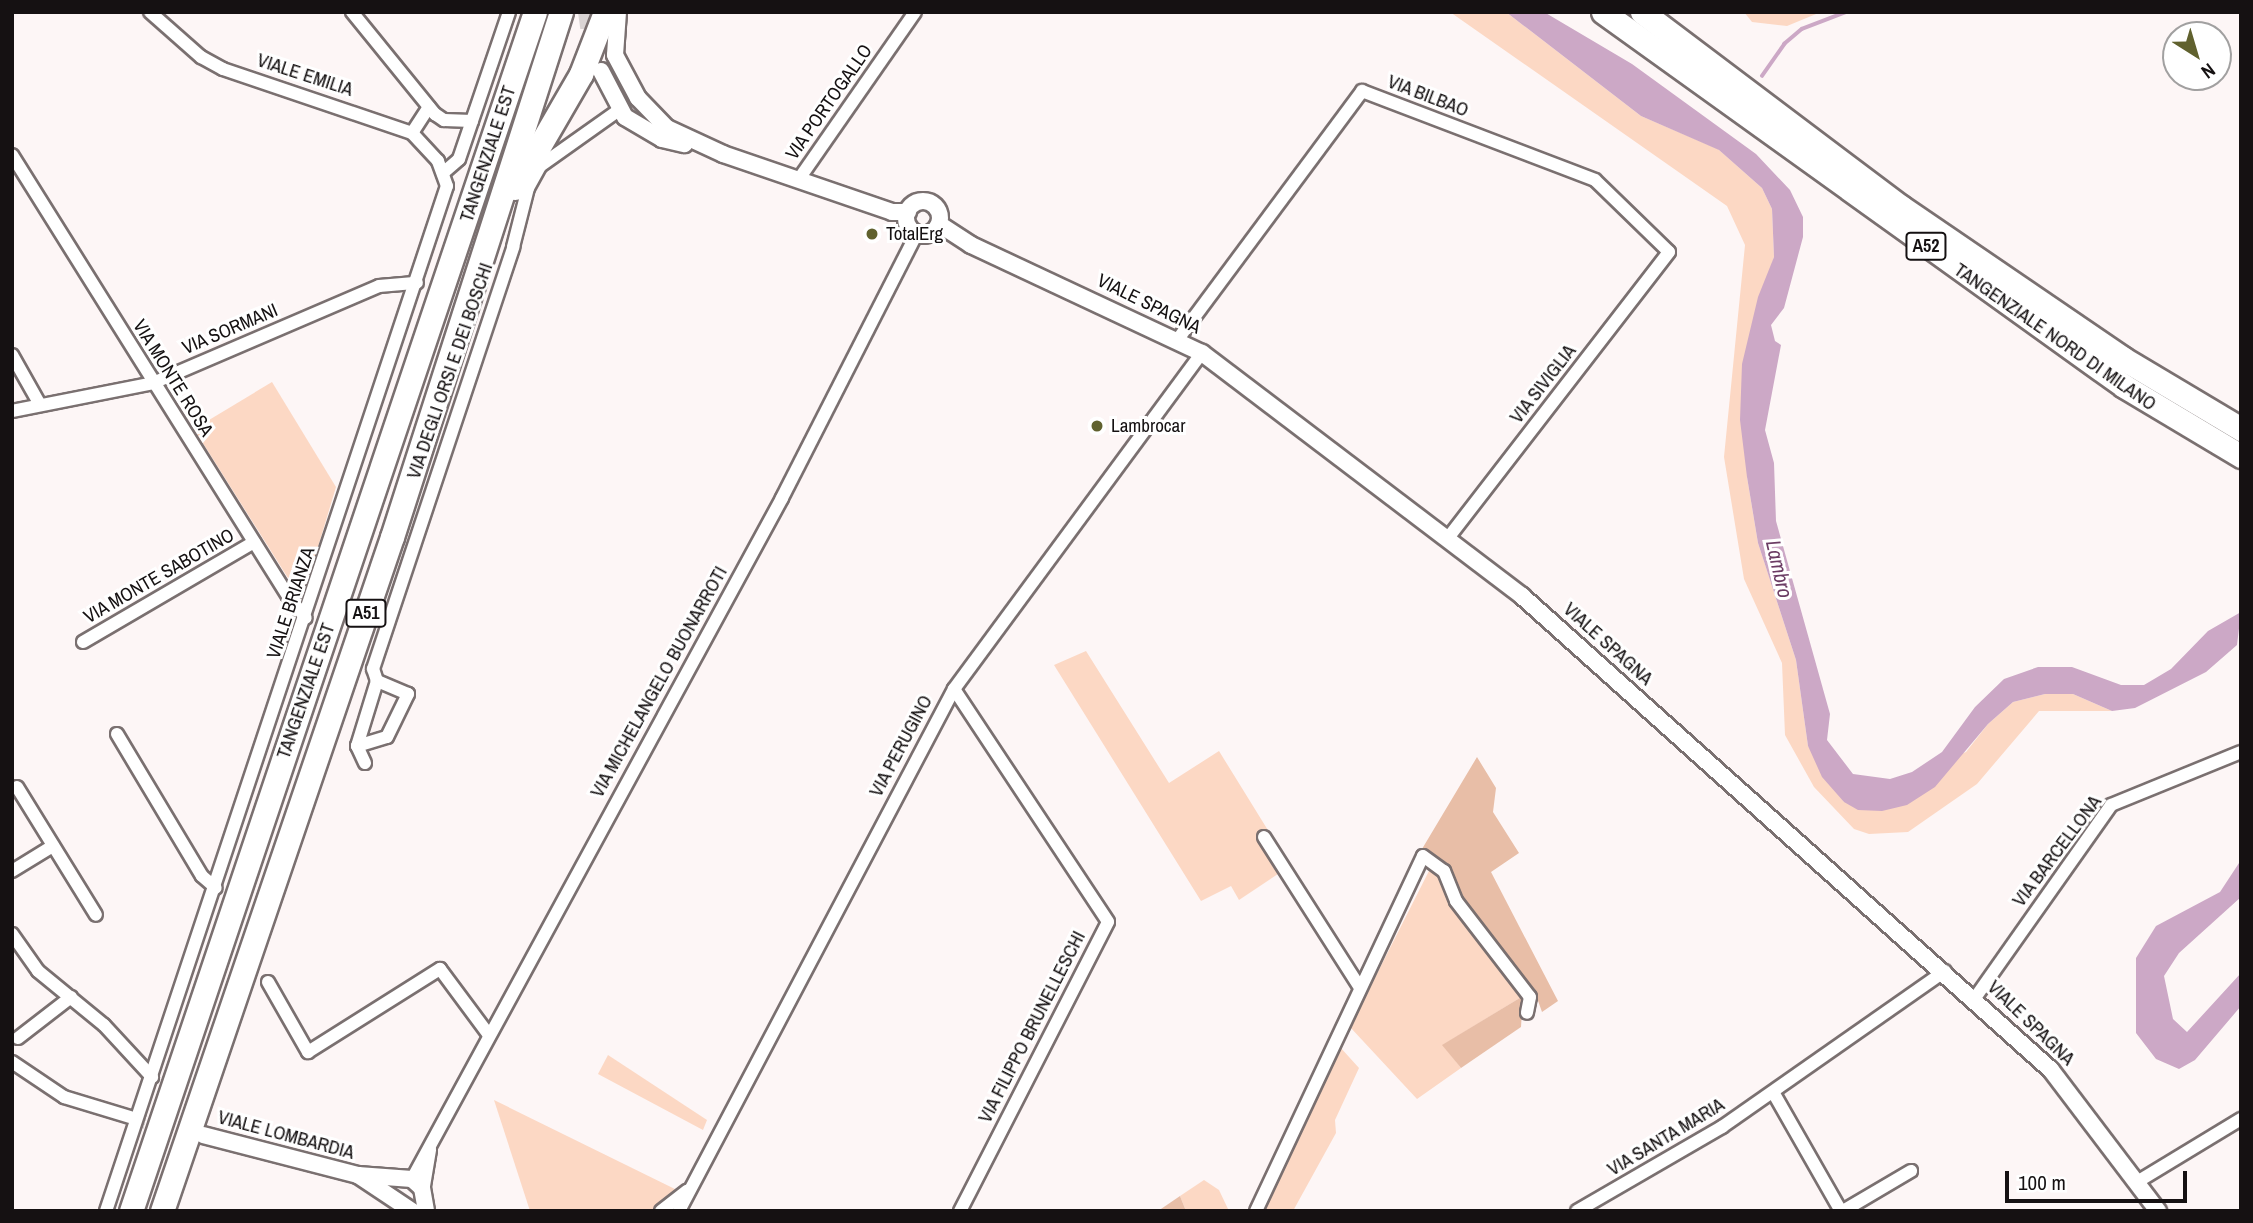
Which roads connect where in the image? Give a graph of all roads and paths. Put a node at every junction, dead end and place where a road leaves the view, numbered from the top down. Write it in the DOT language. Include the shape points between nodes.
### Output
graph roads {
  1 [pos="150,12"];
  2 [pos="352,12"];
  3 [pos="509,12"];
  4 [pos="524,12"];
  5 [pos="535,12"];
  6 [pos="561,12"];
  7 [pos="605,12"];
  8 [pos="618,12"];
  9 [pos="915,12"];
  10 [pos="1602,12"];
  11 [pos="1642,12"];
  12 [pos="601,71"];
  13 [pos="638,98"];
  14 [pos="429,107"];
  15 [pos="503,109"];
  16 [pos="619,110"];
  17 [pos="472,121"];
  18 [pos="412,133"];
  19 [pos="723,154"];
  20 [pos="12,155"];
  21 [pos="443,173"];
  22 [pos="799,179"];
  23 [pos="908,212"];
  24 [pos="939,224"];
  25 [pos="917,233"];
  26 [pos="1669,252"];
  27 [pos="417,283"];
  28 [pos="1178,339"];
  29 [pos="1202,353"];
  30 [pos="12,355"];
  31 [pos="153,383"];
  32 [pos="39,402"];
  33 [pos="12,411"];
  34 [pos="2241,429"];
  35 [pos="2241,456"];
  36 [pos="391,537"];
  37 [pos="1447,539"];
  38 [pos="254,542"];
  39 [pos="306,618"];
  40 [pos="83,642"];
  41 [pos="377,681"];
  42 [pos="954,689"];
  43 [pos="117,734"];
  44 [pos="357,746"];
  45 [pos="2241,752"];
  46 [pos="365,763"];
  47 [pos="17,787"];
  48 [pos="1264,837"];
  49 [pos="53,846"];
  50 [pos="12,871"];
  51 [pos="216,888"];
  52 [pos="96,915"];
  53 [pos="12,934"];
  54 [pos="1945,971"];
  55 [pos="268,982"];
  56 [pos="1359,986"];
  57 [pos="71,997"];
  58 [pos="1975,998"];
  59 [pos="1527,1013"];
  60 [pos="489,1035"];
  61 [pos="18,1038"];
  62 [pos="12,1062"];
  63 [pos="152,1077"];
  64 [pos="1773,1092"];
  65 [pos="130,1117"];
  66 [pos="2241,1119"];
  67 [pos="203,1135"];
  68 [pos="430,1146"];
  69 [pos="1911,1171"];
  70 [pos="358,1175"];
  71 [pos="408,1179"];
  72 [pos="2137,1182"];
  73 [pos="687,1191"];
  74 [pos="424,1200"];
  75 [pos="406,1207"];
  76 [pos="106,1211"];
  77 [pos="131,1211"];
  78 [pos="162,1211"];
  79 [pos="661,1211"];
  80 [pos="679,1211"];
  81 [pos="960,1211"];
  82 [pos="1256,1211"];
  83 [pos="1577,1211"];
  84 [pos="1842,1211"];
  85 [pos="2158,1211"];
  1 -- 18 [label="street, VIALE EMILIA" via="211,64"];
  2 -- 14 [label="street"];
  3 -- 17 [label="street"];
  4 -- 15 [label="highway"];
  5 -- 15 [label="highway, TANGENZIALE EST / A51"];
  6 -- 36 [label="highway, TANGENZIALE EST / A51"];
  7 -- 36 [label="highway" via="581,74 513,192"];
  8 -- 13 [label="street, VIALE SPAGNA" via="615,55"];
  9 -- 22 [label="street, VIA PORTOGALLO"];
  10 -- 35 [label="highway, TANGENZIALE NORD DI MILANO / A52" via="2124,386"];
  11 -- 34 [label="highway, TANGENZIALE NORD DI MILANO / A52" via="1912,214 2122,358"];
  12 -- 16 [label="street"];
  13 -- 16 [label="street"];
  13 -- 19 [label="street, VIALE SPAGNA" via="667,128"];
  14 -- 17 [label="street" via="444,120"];
  14 -- 18 [label="street"];
  15 -- 77 [label="highway, TANGENZIALE EST / A51"];
  16 -- 19 [label="street, VIALE SPAGNA" via="662,139"];
  16 -- 41 [label="street, VIA DEGLI ORSI E DEI BOSCHI" via="533,175 373,669"];
  17 -- 21 [label="street" via="459,159"];
  18 -- 21 [label="street, VIALE EMILIA" via="428,146"];
  19 -- 22 [label="street, VIALE SPAGNA"];
  20 -- 31 [label="street, VIA MONTE ROSA"];
  21 -- 27 [label="street, VIALE BRIANZA" via="446,201"];
  22 -- 23 [label="street, VIALE SPAGNA" via="892,212"];
  23 -- 24 [label="street, VIALE SPAGNA" via="919,202 930,202 940,214"];
  23 -- 25 [label="street" via="909,227"];
  24 -- 25 [label="street" via="932,232"];
  24 -- 28 [label="street, VIALE SPAGNA" via="971,245"];
  25 -- 60 [label="street, VIA MICHELANGELO BUONARROTI" via="788,485"];
  26 -- 28 [label="street, VIA BILBAO" via="1595,180 1362,91"];
  26 -- 37 [label="street, VIA SIVIGLIA"];
  27 -- 31 [label="street, VIA SORMANI" via="379,286"];
  27 -- 39 [label="street, VIALE BRIANZA"];
  28 -- 29 [label="street, VIALE SPAGNA"];
  29 -- 37 [label="street, VIALE SPAGNA"];
  29 -- 42 [label="street, VIA PERUGINO"];
  30 -- 32 [label="street"];
  31 -- 32 [label="street, VIA SORMANI"];
  31 -- 38 [label="street, VIA MONTE ROSA"];
  32 -- 33 [label="street, VIA SORMANI"];
  36 -- 78 [label="highway, TANGENZIALE EST / A51"];
  37 -- 54 [label="street, VIALE SPAGNA" via="1522,596"];
  38 -- 39 [label="street, VIA MONTE ROSA"];
  38 -- 40 [label="street, VIA MONTE SABOTINO"];
  39 -- 51 [label="street, VIALE BRIANZA"];
  41 -- 44 [label="street, VIA DEGLI ORSI E DEI BOSCHI"];
  41 -- 44 [label="street" via="408,694 387,737"];
  42 -- 73 [label="street, VIA PERUGINO"];
  42 -- 81 [label="street, VIA FILIPPO BRUNELLESCHI" via="1108,922"];
  43 -- 51 [label="street" via="202,876"];
  44 -- 46 [label="street"];
  45 -- 58 [label="street, VIA BARCELLONA" via="2111,805"];
  47 -- 49 [label="street"];
  48 -- 56 [label="street"];
  49 -- 50 [label="street"];
  49 -- 52 [label="street"];
  51 -- 63 [label="street, VIALE BRIANZA"];
  53 -- 57 [label="street" via="38,971"];
  54 -- 58 [label="street, VIALE SPAGNA"];
  54 -- 64 [label="street, VIA SANTA MARIA"];
  55 -- 60 [label="street" via="308,1052 440,968"];
  56 -- 59 [label="street" via="1423,856 1444,871 1456,901 1530,997"];
  56 -- 82 [label="street"];
  57 -- 61 [label="street"];
  57 -- 63 [label="street" via="129,1049"];
  58 -- 72 [label="street, VIALE SPAGNA" via="2051,1070"];
  60 -- 68 [label="street, VIA MICHELANGELO BUONARROTI"];
  62 -- 65 [label="street" via="64,1097"];
  63 -- 76 [label="street, VIALE BRIANZA"];
  64 -- 83 [label="street, VIA SANTA MARIA" via="1680,1154"];
  64 -- 84 [label="street"];
  66 -- 72 [label="street"];
  67 -- 70 [label="street, VIALE LOMBARDIA"];
  68 -- 71 [label="street, VIA MICHELANGELO BUONARROTI"];
  68 -- 74 [label="street, VIA MICHELANGELO BUONARROTI"];
  69 -- 84 [label="street"];
  70 -- 71 [label="street, VIALE LOMBARDIA"];
  70 -- 75 [label="street, VIALE LOMBARDIA"];
  71 -- 74 [label="street"];
  71 -- 75 [label="street" via="395,1188"];
  72 -- 85 [label="street, VIALE SPAGNA"];
  73 -- 79 [label="street, VIA PERUGINO"];
  73 -- 80 [label="street, VIA PERUGINO"];
  74 -- 75 [label="street"];
}
